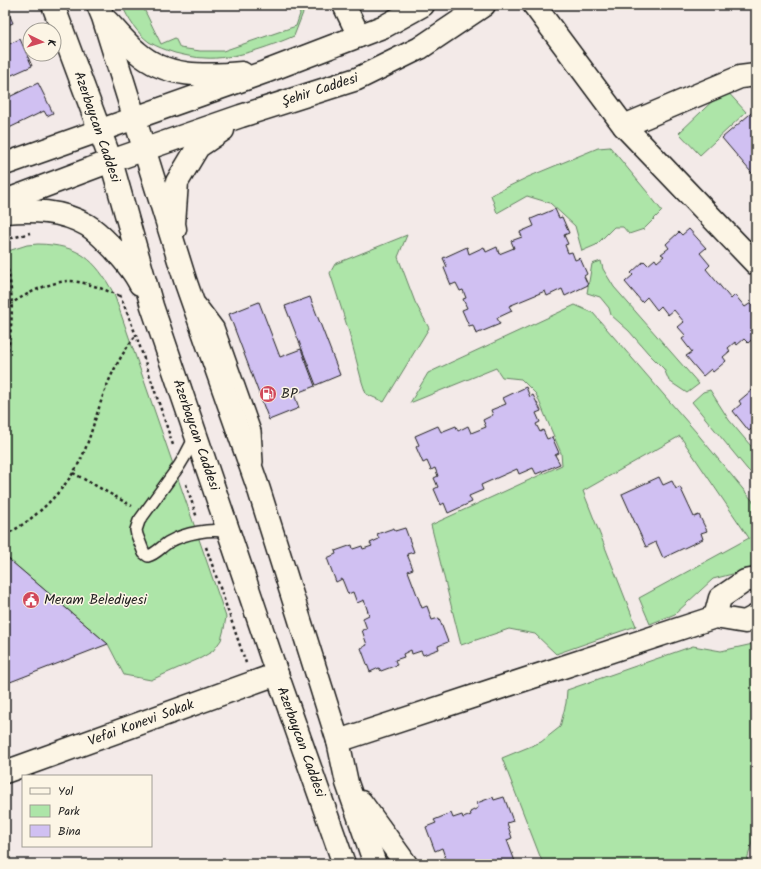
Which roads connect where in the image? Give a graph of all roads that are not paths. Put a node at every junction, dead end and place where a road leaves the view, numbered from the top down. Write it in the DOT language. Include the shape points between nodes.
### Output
graph roads {
  1 [pos="53,5"];
  2 [pos="344,5"];
  3 [pos="423,5"];
  4 [pos="484,5"];
  5 [pos="534,5"];
  6 [pos="100,11"];
  7 [pos="359,36"];
  8 [pos="265,72"];
  9 [pos="756,75"];
  10 [pos="242,116"];
  11 [pos="135,118"];
  12 [pos="624,126"];
  13 [pos="100,130"];
  14 [pos="144,150"];
  15 [pos="112,161"];
  16 [pos="5,164"];
  17 [pos="5,201"];
  18 [pos="5,212"];
  19 [pos="178,256"];
  20 [pos="756,264"];
  21 [pos="152,306"];
  22 [pos="196,435"];
  23 [pos="228,532"];
  24 [pos="756,579"];
  25 [pos="756,616"];
  26 [pos="715,617"];
  27 [pos="277,674"];
  28 [pos="338,741"];
  29 [pos="5,772"];
  30 [pos="347,783"];
  31 [pos="344,864"];
  32 [pos="375,864"];
  33 [pos="406,864"];
  1 -- 13 [label="main road, Azerbaycan Caddesi"];
  2 -- 7 [label="main road"];
  3 -- 7 [label="main road"];
  4 -- 10 [label="main road, Şehir Caddesi" via="420,48 358,79"];
  5 -- 12 [label="main road"];
  6 -- 8 [label="main road" via="137,52 158,66 188,74"];
  6 -- 11 [label="main road"];
  7 -- 8 [label="main road"];
  8 -- 11 [label="main road"];
  9 -- 12 [label="main road" via="740,77"];
  10 -- 14 [label="main road, Şehir Caddesi"];
  10 -- 19 [label="main road" via="198,147 177,182 174,224"];
  11 -- 13 [label="main road"];
  11 -- 14 [label="main road"];
  12 -- 20 [label="main road"];
  13 -- 15 [label="main road, Azerbaycan Caddesi"];
  13 -- 16 [label="main road"];
  14 -- 15 [label="main road, Şehir Caddesi"];
  14 -- 19 [label="main road"];
  15 -- 17 [label="main road, Şehir Caddesi"];
  15 -- 21 [label="main road, Azerbaycan Caddesi"];
  18 -- 21 [label="main road" via="46,212 69,216 88,225 123,259"];
  19 -- 28 [label="main road" via="259,490"];
  21 -- 22 [label="main road, Azerbaycan Caddesi"];
  22 -- 23 [label="main road, Azerbaycan Caddesi"];
  22 -- 23 [label="lane" via="179,466 139,521 137,535 144,553 148,556 182,536 217,530"];
  23 -- 27 [label="main road, Azerbaycan Caddesi"];
  24 -- 26 [label="main road" via="745,580 720,598"];
  25 -- 26 [label="main road" via="745,622"];
  26 -- 28 [label="main road"];
  27 -- 29 [label="main road, Vefai Konevi Sokak"];
  27 -- 31 [label="main road, Azerbaycan Caddesi"];
  28 -- 30 [label="main road"];
  30 -- 32 [label="main road"];
  30 -- 33 [label="main road"];
}
